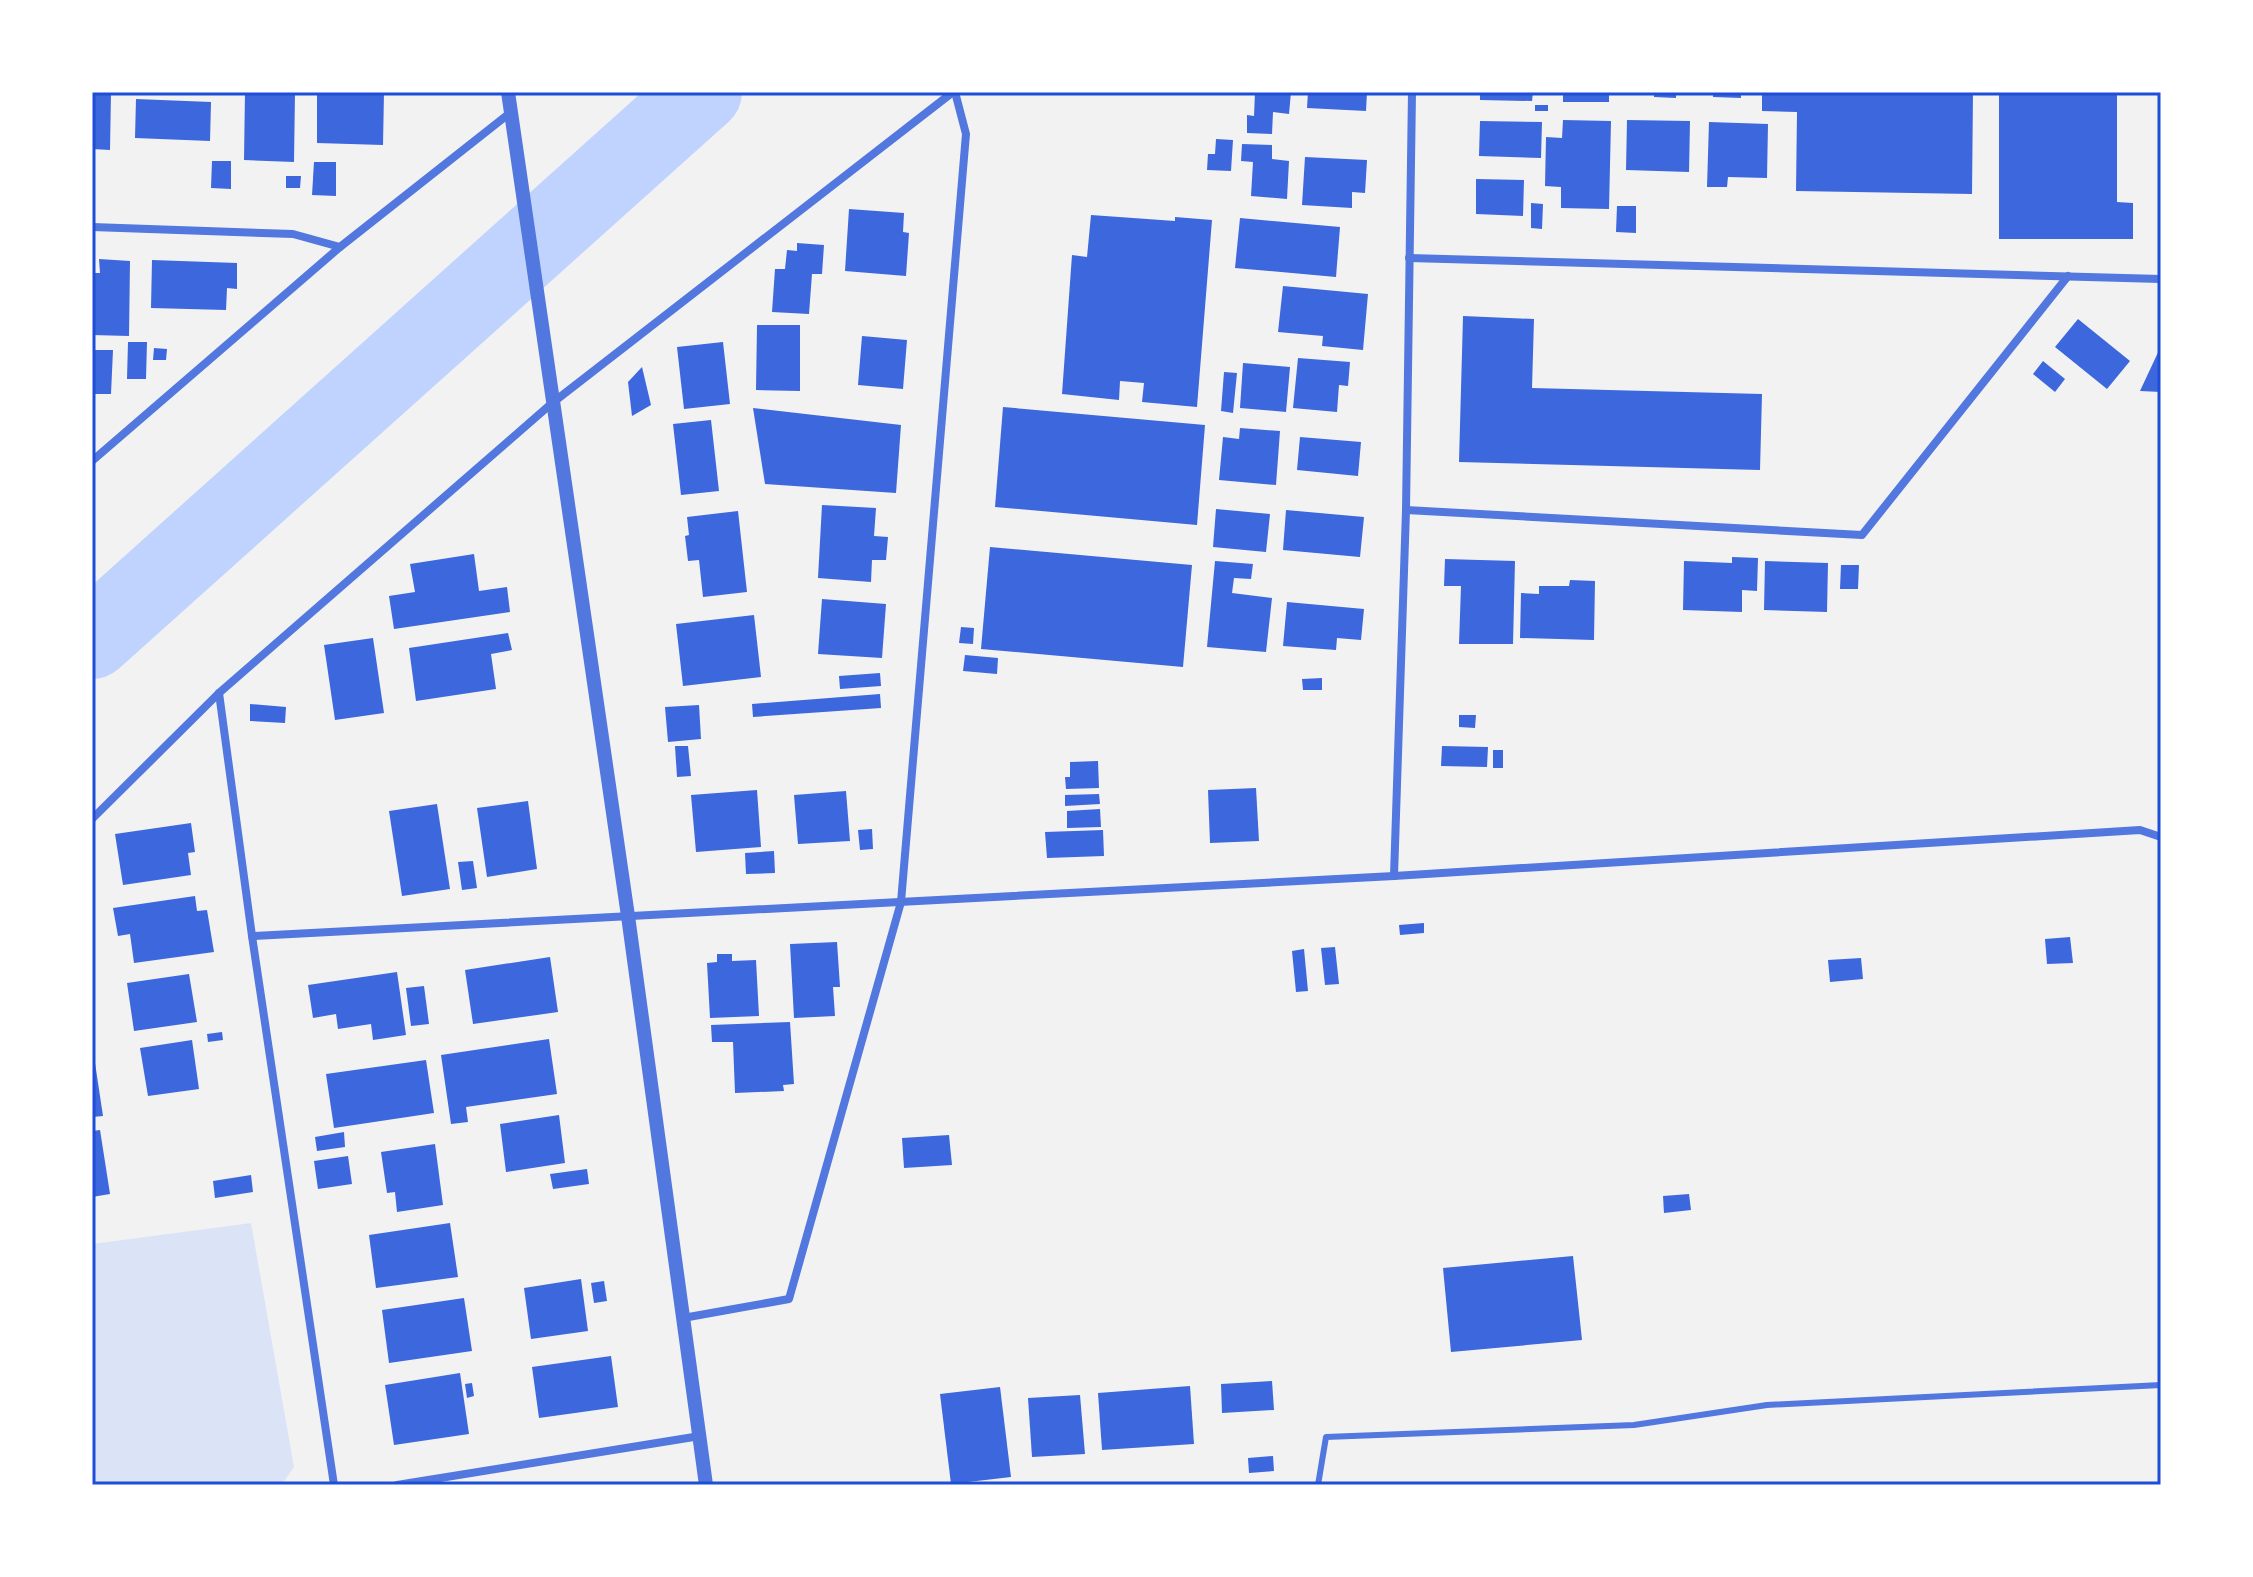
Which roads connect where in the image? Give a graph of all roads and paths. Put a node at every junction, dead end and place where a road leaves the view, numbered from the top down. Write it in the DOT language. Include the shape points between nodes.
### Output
graph roads {
  1 [pos="508,92"];
  2 [pos="954,92"];
  3 [pos="1412,92"];
  4 [pos="510,113"];
  5 [pos="92,227"];
  6 [pos="340,247"];
  7 [pos="1409,258"];
  8 [pos="2068,276"];
  9 [pos="2161,279"];
  10 [pos="551,404"];
  11 [pos="92,461"];
  12 [pos="1406,510"];
  13 [pos="219,693"];
  14 [pos="92,819"];
  15 [pos="2161,837"];
  16 [pos="1394,876"];
  17 [pos="901,902"];
  18 [pos="628,916"];
  19 [pos="252,936"];
  20 [pos="683,1318"];
  21 [pos="2161,1385"];
  22 [pos="700,1436"];
  23 [pos="334,1485"];
  24 [pos="397,1485"];
  25 [pos="706,1485"];
  26 [pos="1318,1485"];
  1 -- 4 [label="street"];
  2 -- 10 [label="street"];
  2 -- 17 [label="street" via="966,134"];
  3 -- 7 [label="street"];
  4 -- 6 [label="street"];
  4 -- 10 [label="street"];
  5 -- 6 [label="street" via="293,234"];
  6 -- 11 [label="street"];
  7 -- 8 [label="street"];
  7 -- 12 [label="street"];
  8 -- 9 [label="street"];
  8 -- 12 [label="street" via="1862,535"];
  10 -- 13 [label="street"];
  10 -- 18 [label="street"];
  12 -- 16 [label="street"];
  13 -- 14 [label="street"];
  13 -- 19 [label="street"];
  15 -- 16 [label="street" via="2140,830"];
  16 -- 17 [label="street"];
  17 -- 18 [label="street"];
  17 -- 20 [label="street" via="789,1299"];
  18 -- 19 [label="street"];
  18 -- 20 [label="street"];
  19 -- 23 [label="street"];
  20 -- 22 [label="street"];
  21 -- 26 [label="lane" via="1767,1405 1634,1425 1326,1437"];
  22 -- 24 [label="street"];
  22 -- 25 [label="street"];
}
